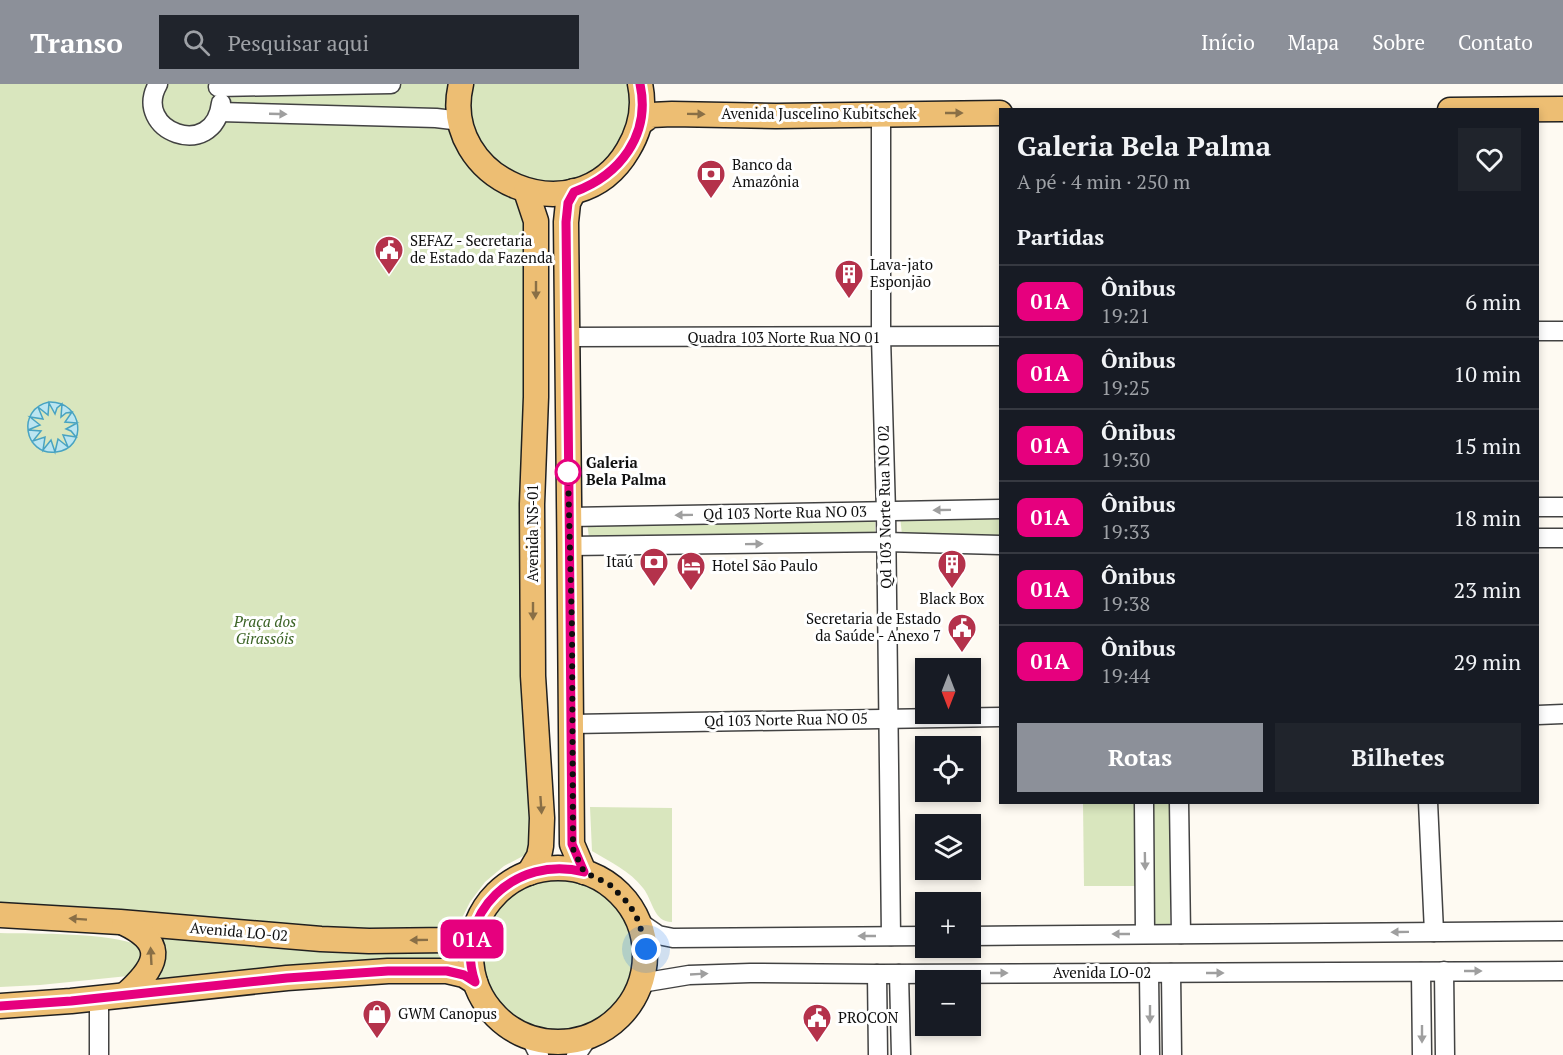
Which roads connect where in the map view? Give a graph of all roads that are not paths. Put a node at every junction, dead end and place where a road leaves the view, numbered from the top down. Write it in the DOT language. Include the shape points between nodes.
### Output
graph roads {
  1 [pos="159,84"];
  2 [pos="392,84"];
  3 [pos="461,84"];
  4 [pos="640,84"];
  5 [pos="217,86"];
  6 [pos="1539,109"];
  7 [pos="1563,109"];
  8 [pos="220,112"];
  9 [pos="999,113"];
  10 [pos="881,114"];
  11 [pos="460,121"];
  12 [pos="640,123"];
  13 [pos="526,191"];
  14 [pos="574,192"];
  15 [pos="1539,330"];
  16 [pos="1563,331"];
  17 [pos="999,336"];
  18 [pos="567,337"];
  19 [pos="881,338"];
  20 [pos="1539,507"];
  21 [pos="1563,507"];
  22 [pos="999,509"];
  23 [pos="886,512"];
  24 [pos="570,517"];
  25 [pos="1539,538"];
  26 [pos="1563,538"];
  27 [pos="886,542"];
  28 [pos="999,545"];
  29 [pos="570,546"];
  30 [pos="1563,714"];
  31 [pos="1539,715"];
  32 [pos="999,717"];
  33 [pos="890,718"];
  34 [pos="572,724"];
  35 [pos="1144,804"];
  36 [pos="1179,804"];
  37 [pos="1428,804"];
  38 [pos="584,872"];
  39 [pos="529,873"];
  40 [pos="0,915"];
  41 [pos="120,922"];
  42 [pos="639,922"];
  43 [pos="475,929"];
  44 [pos="1563,931"];
  45 [pos="1434,932"];
  46 [pos="1145,934"];
  47 [pos="1181,934"];
  48 [pos="891,936"];
  49 [pos="915,936"];
  50 [pos="981,936"];
  51 [pos="1444,971"];
  52 [pos="1563,971"];
  53 [pos="1421,972"];
  54 [pos="1149,973"];
  55 [pos="1171,973"];
  56 [pos="877,974"];
  57 [pos="899,974"];
  58 [pos="475,982"];
  59 [pos="641,983"];
  60 [pos="125,995"];
  61 [pos="99,998"];
  62 [pos="0,1006"];
  63 [pos="535,1046"];
  64 [pos="583,1046"];
  65 [pos="99,1055"];
  66 [pos="878,1055"];
  67 [pos="901,1055"];
  68 [pos="1150,1055"];
  69 [pos="1172,1055"];
  70 [pos="1422,1055"];
  71 [pos="1445,1055"];
  1 -- 8 [label="street" via="153,97 154,108 164,127 175,134 198,134 215,122"];
  2 -- 5 [label="street"];
  3 -- 11 [label="main road"];
  4 -- 12 [label="main road"];
  5 -- 8 [label="street"];
  6 -- 7 [label="main road"];
  8 -- 11 [label="street, one-way"];
  10 -- 9 [label="main road, Avenida Juscelino Kubitschek, one-way"];
  12 -- 10 [label="main road, Avenida Juscelino Kubitschek, one-way" via="651,115 672,114"];
  10 -- 19 [label="street, Qd 103 Norte Rua NO 02"];
  11 -- 13 [label="main road" via="469,145 483,165"];
  12 -- 14 [label="main road" via="635,139 614,169"];
  13 -- 14 [label="main road"];
  13 -- 39 [label="main road, Avenida NS-01, one-way" via="536,221 533,676 542,818 542,846"];
  14 -- 18 [label="main road" via="566,222"];
  15 -- 16 [label="street"];
  17 -- 19 [label="street, Quadra 103 Norte Rua NO 01"];
  18 -- 19 [label="street, Quadra 103 Norte Rua NO 01"];
  18 -- 24 [label="main road"];
  19 -- 23 [label="street, Qd 103 Norte Rua NO 02"];
  20 -- 21 [label="street"];
  22 -- 23 [label="street, Qd 103 Norte Rua NO 03, one-way"];
  23 -- 24 [label="street, Qd 103 Norte Rua NO 03, one-way"];
  23 -- 27 [label="street, Qd 103 Norte Rua NO 02"];
  24 -- 29 [label="main road"];
  25 -- 26 [label="street"];
  27 -- 28 [label="street, Qd 103 Norte Rua NO 03"];
  29 -- 27 [label="street, Qd 103 Norte Rua NO 03, one-way"];
  27 -- 33 [label="street, Qd 103 Norte Rua NO 02"];
  29 -- 34 [label="main road"];
  30 -- 31 [label="street"];
  32 -- 33 [label="street, Qd 103 Norte Rua NO 05"];
  33 -- 34 [label="street, Qd 103 Norte Rua NO 05"];
  33 -- 48 [label="street, Qd 103 Norte Rua NO 02"];
  34 -- 38 [label="main road" via="572,844"];
  35 -- 46 [label="street, one-way"];
  36 -- 47 [label="street"];
  37 -- 45 [label="street"];
  38 -- 39 [label="main road" via="553,868"];
  38 -- 42 [label="main road" via="615,888"];
  39 -- 43 [label="main road" via="496,893"];
  41 -- 40 [label="main road, Avenida LO-02, one-way"];
  43 -- 41 [label="main road, Avenida LO-02, one-way" via="451,940 369,941"];
  60 -- 41 [label="main road, one-way" via="146,975 153,956 144,935"];
  48 -- 42 [label="street, one-way" via="673,938 658,935"];
  42 -- 59 [label="main road" via="646,952"];
  43 -- 58 [label="main road" via="471,959"];
  44 -- 45 [label="street"];
  45 -- 47 [label="street, one-way"];
  46 -- 47 [label="street"];
  46 -- 50 [label="street, one-way"];
  48 -- 49 [label="street"];
  51 -- 52 [label="street, Avenida LO-02, one-way"];
  51 -- 53 [label="street, Avenida LO-02"];
  51 -- 71 [label="street"];
  55 -- 53 [label="street, Avenida LO-02, one-way"];
  53 -- 70 [label="street, one-way"];
  54 -- 55 [label="street, Avenida LO-02"];
  57 -- 54 [label="street, Avenida LO-02, one-way"];
  54 -- 68 [label="street, one-way"];
  55 -- 69 [label="street"];
  56 -- 57 [label="street, Avenida LO-02"];
  59 -- 56 [label="street, Avenida LO-02, one-way" via="714,974"];
  56 -- 66 [label="street"];
  57 -- 67 [label="street"];
  58 -- 60 [label="main road" via="447,971 388,971"];
  58 -- 63 [label="main road" via="496,1016"];
  59 -- 64 [label="main road" via="622,1014"];
  60 -- 61 [label="main road"];
  61 -- 62 [label="main road"];
  61 -- 65 [label="street"];
  63 -- 64 [label="main road" via="561,1042"];
}
